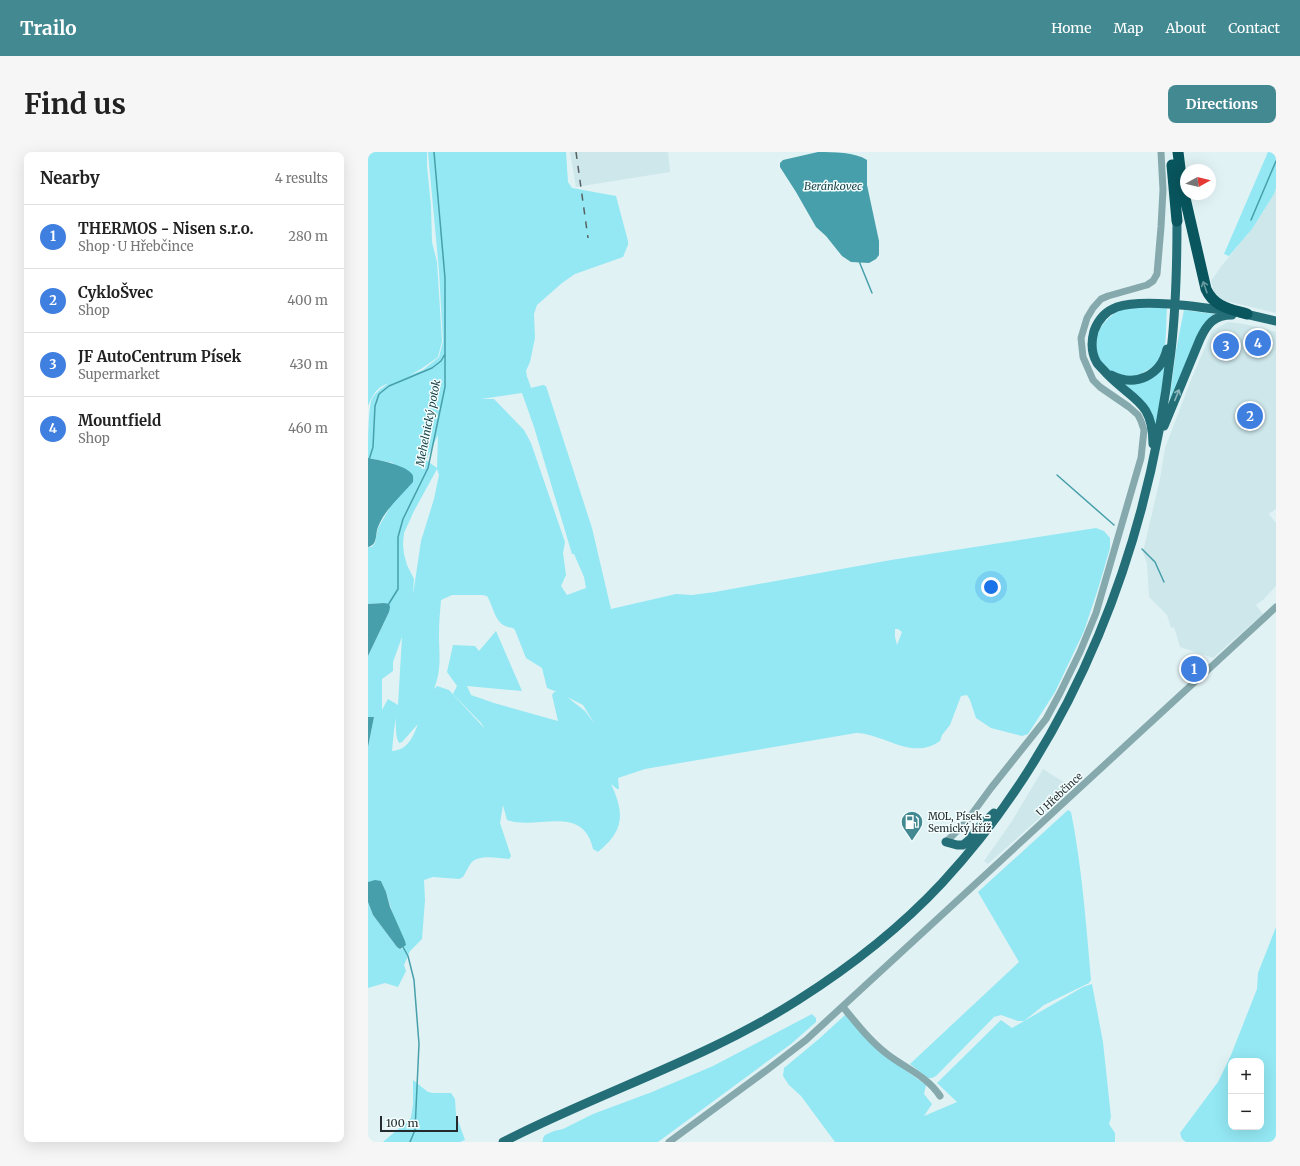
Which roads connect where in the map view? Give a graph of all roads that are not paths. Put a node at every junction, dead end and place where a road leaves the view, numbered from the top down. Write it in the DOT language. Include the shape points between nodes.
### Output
graph roads {
  1 [pos="1161,152"];
  2 [pos="1171,152"];
  3 [pos="1177,152"];
  4 [pos="1177,221"];
  5 [pos="1247,314"];
  6 [pos="1276,321"];
  7 [pos="1174,322"];
  8 [pos="1106,373"];
  9 [pos="1157,444"];
  10 [pos="1148,485"];
  11 [pos="1276,607"];
  12 [pos="1009,798"];
  13 [pos="946,842"];
  14 [pos="843,1007"];
  15 [pos="940,1096"];
  16 [pos="503,1142"];
  17 [pos="669,1142"];
  1 -- 13 [label="street" via="1163,190 1157,274 1147,285 1101,299 1087,318 1081,338 1083,357 1093,380 1138,415 1144,430 1140,458 1096,613 1077,658 1046,719 966,822"];
  2 -- 4 [label="highway"];
  3 -- 4 [label="highway"];
  5 -- 3 [label="highway, one-way" via="1216,303 1206,289"];
  4 -- 7 [label="main road"];
  5 -- 6 [label="main road"];
  5 -- 8 [label="main road" via="1166,304 1135,304 1116,308 1101,318 1092,341 1093,355"];
  9 -- 5 [label="main road, one-way" via="1197,345 1208,325 1219,316"];
  7 -- 8 [label="main road" via="1165,357 1153,372 1132,380 1116,378"];
  7 -- 9 [label="main road"];
  8 -- 10 [label="main road" via="1142,405 1150,419 1153,445"];
  9 -- 10 [label="main road"];
  10 -- 12 [label="main road" via="1128,556 1077,685 1054,728"];
  11 -- 14 [label="street, U Hřebčince"];
  12 -- 13 [label="main road" via="963,845"];
  12 -- 16 [label="main road" via="980,838 941,884 905,919 836,974 777,1013 726,1040"];
  14 -- 15 [label="street" via="862,1031 887,1054 922,1077"];
  14 -- 17 [label="street, U Hřebčince" via="768,1070"];
}
